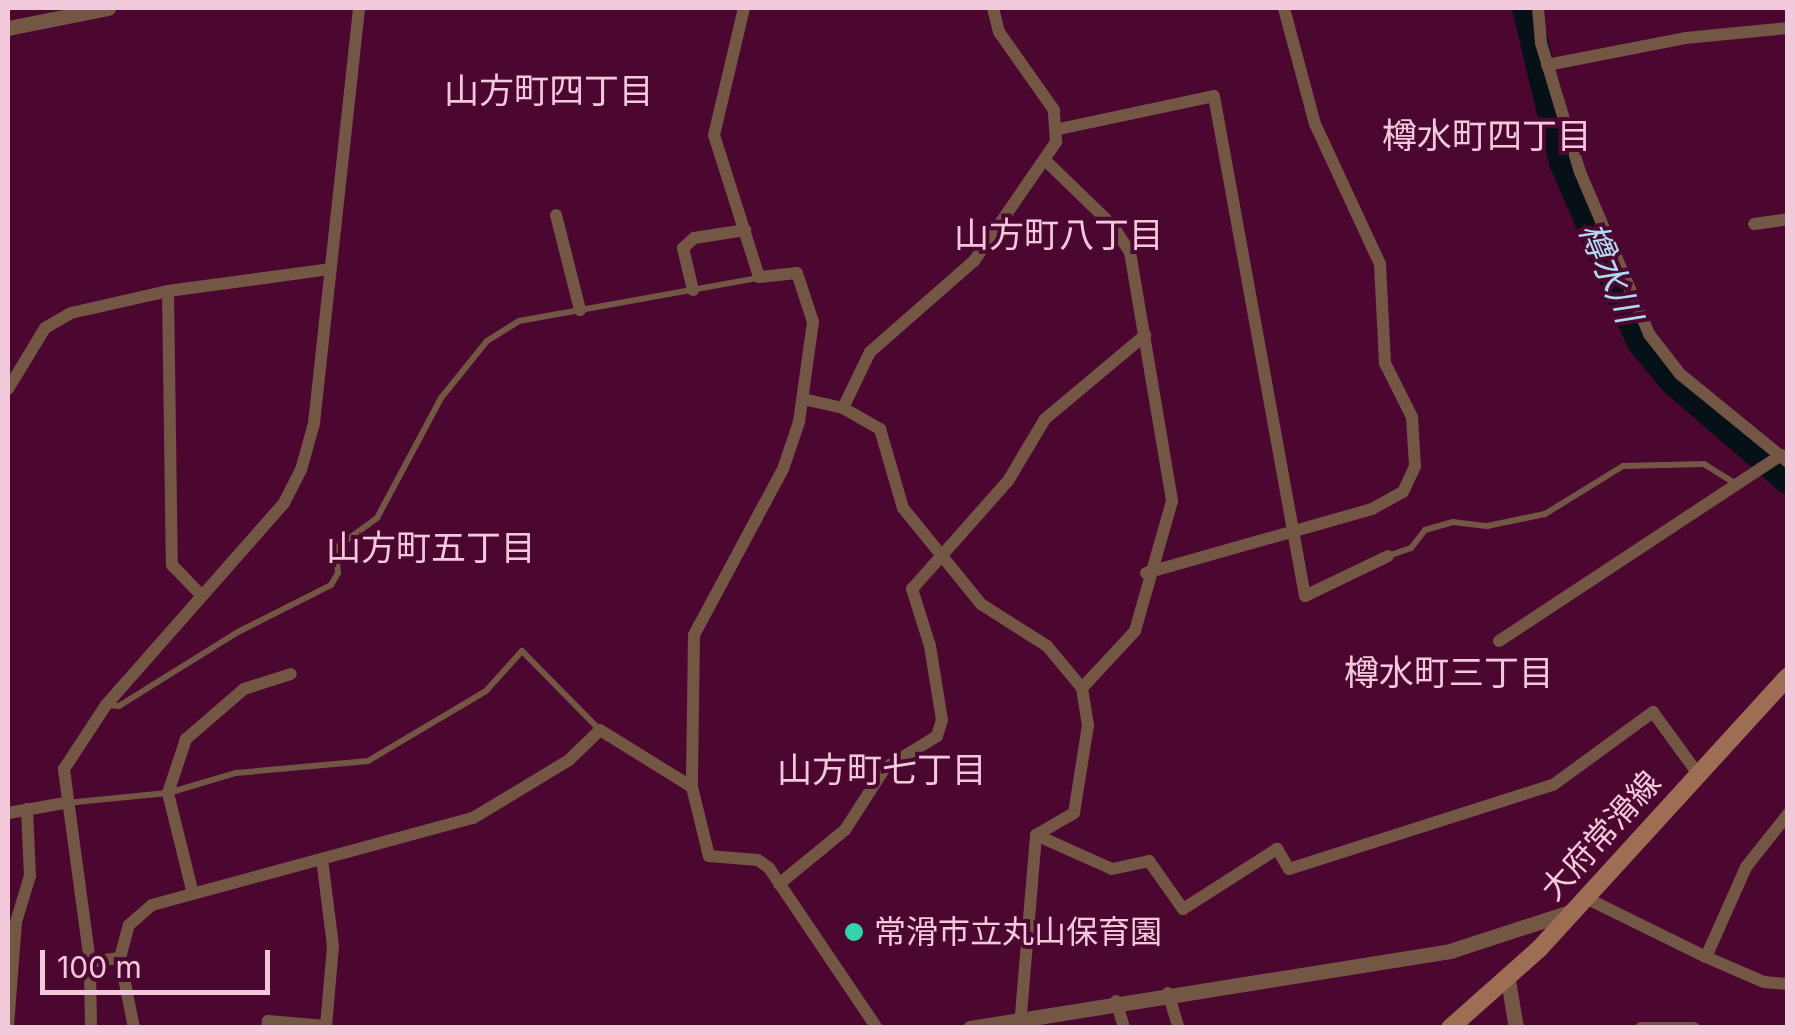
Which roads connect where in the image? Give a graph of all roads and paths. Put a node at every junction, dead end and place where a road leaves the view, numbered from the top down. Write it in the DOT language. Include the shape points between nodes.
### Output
graph roads {
  1 [pos="108,8"];
  2 [pos="359,8"];
  3 [pos="744,8"];
  4 [pos="993,8"];
  5 [pos="1284,8"];
  6 [pos="1538,8"];
  7 [pos="8,28"];
  8 [pos="1788,28"];
  9 [pos="1548,65"];
  10 [pos="1058,129"];
  11 [pos="1046,161"];
  12 [pos="556,215"];
  13 [pos="1788,219"];
  14 [pos="1754,224"];
  15 [pos="745,230"];
  16 [pos="330,270"];
  17 [pos="759,278"];
  18 [pos="168,290"];
  19 [pos="693,290"];
  20 [pos="580,310"];
  21 [pos="1145,335"];
  22 [pos="8,389"];
  23 [pos="802,399"];
  24 [pos="843,408"];
  25 [pos="1783,458"];
  26 [pos="1738,486"];
  27 [pos="1289,532"];
  28 [pos="940,554"];
  29 [pos="1388,556"];
  30 [pos="1146,573"];
  31 [pos="202,596"];
  32 [pos="1498,642"];
  33 [pos="291,674"];
  34 [pos="1788,676"];
  35 [pos="1082,688"];
  36 [pos="106,705"];
  37 [pos="600,730"];
  38 [pos="1698,774"];
  39 [pos="692,787"];
  40 [pos="168,793"];
  41 [pos="65,803"];
  42 [pos="26,809"];
  43 [pos="8,813"];
  44 [pos="1788,814"];
  45 [pos="1036,835"];
  46 [pos="322,860"];
  47 [pos="779,884"];
  48 [pos="192,890"];
  49 [pos="1579,904"];
  50 [pos="1706,957"];
  51 [pos="120,958"];
  52 [pos="90,962"];
  53 [pos="1508,980"];
  54 [pos="1788,984"];
  55 [pos="1168,993"];
  56 [pos="1116,1001"];
  57 [pos="1021,1024"];
  58 [pos="8,1026"];
  59 [pos="91,1028"];
  60 [pos="134,1028"];
  61 [pos="267,1028"];
  62 [pos="876,1028"];
  63 [pos="970,1028"];
  64 [pos="1124,1028"];
  65 [pos="1179,1028"];
  66 [pos="1450,1028"];
  67 [pos="1516,1028"];
  68 [pos="1641,1028"];
  69 [pos="1694,1028"];
  1 -- 7 [label="street"];
  2 -- 16 [label="street"];
  3 -- 15 [label="street" via="714,135"];
  4 -- 10 [label="street" via="999,32 1046,94"];
  5 -- 27 [label="street" via="1315,124 1380,264 1384,363 1412,416 1417,447 1410,483 1390,501"];
  6 -- 9 [label="street"];
  8 -- 9 [label="street" via="1686,38"];
  9 -- 25 [label="street" via="1580,172 1649,334 1680,374"];
  10 -- 11 [label="street"];
  10 -- 27 [label="street" via="1214,96 1222,112"];
  11 -- 21 [label="street" via="1130,252"];
  11 -- 24 [label="street" via="974,261 870,352"];
  12 -- 20 [label="street"];
  13 -- 14 [label="street"];
  15 -- 17 [label="street"];
  15 -- 19 [label="street" via="694,238 683,248"];
  16 -- 18 [label="street"];
  16 -- 31 [label="street" via="314,423 302,470 284,503"];
  17 -- 19 [label="lane"];
  17 -- 23 [label="street" via="801,278 813,322"];
  18 -- 22 [label="street" via="72,313 45,328"];
  18 -- 31 [label="street" via="172,565"];
  19 -- 20 [label="lane"];
  20 -- 36 [label="lane" via="519,321 471,358 441,398 377,518 336,548 338,573 331,585 238,632 118,706"];
  21 -- 28 [label="street" via="1045,419 1008,482"];
  21 -- 30 [label="street" via="1172,500"];
  23 -- 24 [label="street"];
  23 -- 39 [label="street" via="772,497 698,624 690,664"];
  24 -- 28 [label="street" via="880,429 902,508"];
  25 -- 26 [label="street"];
  26 -- 29 [label="lane" via="1704,464 1623,466 1545,514 1487,526 1453,522 1426,530 1410,548"];
  26 -- 32 [label="street"];
  27 -- 29 [label="street" via="1306,596"];
  27 -- 30 [label="street"];
  28 -- 35 [label="street" via="982,604 1046,646"];
  28 -- 47 [label="street" via="911,598 930,646 942,720 937,736 886,768 845,830"];
  30 -- 35 [label="street" via="1145,609 1135,630"];
  31 -- 36 [label="street"];
  33 -- 40 [label="street" via="244,688 215,708 186,738"];
  34 -- 38 [label="main road, 大府常滑線"];
  35 -- 45 [label="street" via="1088,726 1074,813"];
  36 -- 41 [label="street" via="64,769"];
  37 -- 39 [label="street"];
  37 -- 40 [label="lane" via="522,651 486,691 368,761 236,773"];
  37 -- 46 [label="street" via="568,760 473,818"];
  38 -- 45 [label="street" via="1653,712 1553,785 1289,869 1277,849 1183,909 1150,860 1112,869"];
  38 -- 49 [label="main road, 大府常滑線"];
  39 -- 47 [label="street" via="709,856 758,860"];
  40 -- 41 [label="lane"];
  40 -- 48 [label="street"];
  41 -- 42 [label="street"];
  41 -- 52 [label="street"];
  42 -- 43 [label="street"];
  42 -- 58 [label="street" via="30,876 16,922"];
  44 -- 50 [label="street" via="1746,867"];
  45 -- 57 [label="street"];
  46 -- 48 [label="street"];
  46 -- 61 [label="street" via="333,946 326,1026 268,1021"];
  47 -- 62 [label="street"];
  48 -- 51 [label="street" via="152,905 129,926"];
  49 -- 50 [label="street"];
  49 -- 53 [label="main road, 大府常滑線"];
  49 -- 55 [label="street" via="1450,951"];
  50 -- 54 [label="street" via="1764,982"];
  51 -- 52 [label="street"];
  51 -- 60 [label="street"];
  52 -- 59 [label="street"];
  53 -- 66 [label="main road, 大府常滑線"];
  53 -- 67 [label="street"];
  55 -- 56 [label="street"];
  55 -- 65 [label="street"];
  56 -- 57 [label="street"];
  56 -- 64 [label="street"];
  57 -- 63 [label="street"];
  68 -- 69 [label="street"];
}
